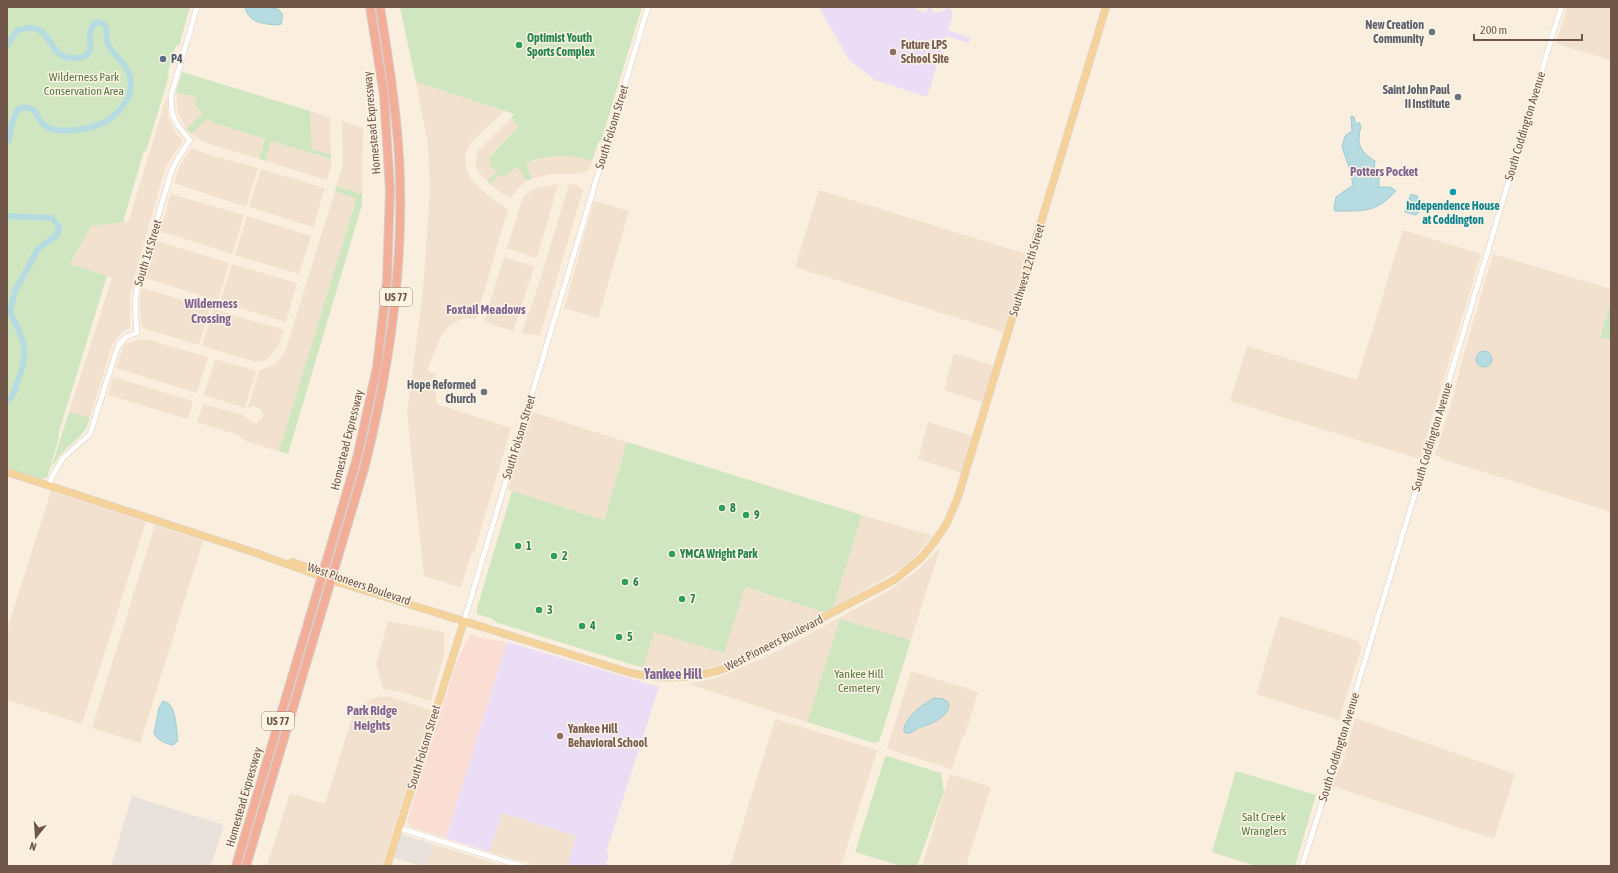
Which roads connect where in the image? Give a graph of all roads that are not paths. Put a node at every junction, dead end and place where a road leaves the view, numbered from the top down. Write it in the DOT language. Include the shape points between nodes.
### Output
graph roads {
  1 [pos="197,7"];
  2 [pos="370,7"];
  3 [pos="380,7"];
  4 [pos="648,7"];
  5 [pos="1106,7"];
  6 [pos="1561,7"];
  7 [pos="7,472"];
  8 [pos="49,485"];
  9 [pos="942,531"];
  10 [pos="322,574"];
  11 [pos="332,578"];
  12 [pos="464,621"];
  13 [pos="399,828"];
  14 [pos="236,866"];
  15 [pos="246,866"];
  16 [pos="387,866"];
  17 [pos="521,866"];
  18 [pos="1302,866"];
  1 -- 8 [label="street, South 1st Street" via="171,96 175,120 190,140 172,170 138,282 135,303 137,333 126,337 118,346 90,434 64,458"];
  2 -- 10 [label="highway, Homestead Expressway / US 77" via="384,95 388,152 388,280 371,397 357,458"];
  3 -- 11 [label="highway, Homestead Expressway / US 77" via="394,98 399,158 400,236 396,297 378,413"];
  4 -- 12 [label="street, South Folsom Street"];
  5 -- 9 [label="main road, Southwest 12th Street" via="964,476 953,510"];
  6 -- 18 [label="street, South Coddington Avenue"];
  7 -- 8 [label="main road, West Pioneers Boulevard"];
  8 -- 10 [label="main road, West Pioneers Boulevard"];
  9 -- 12 [label="main road, West Pioneers Boulevard" via="921,558 887,584 743,661 706,674 678,678 641,675"];
  10 -- 11 [label="main road, West Pioneers Boulevard"];
  10 -- 14 [label="highway, Homestead Expressway / US 77"];
  11 -- 12 [label="main road, West Pioneers Boulevard"];
  11 -- 15 [label="highway, Homestead Expressway / US 77"];
  12 -- 13 [label="main road, South Folsom Street"];
  13 -- 16 [label="main road, South Folsom Street"];
  13 -- 17 [label="street"];
}
